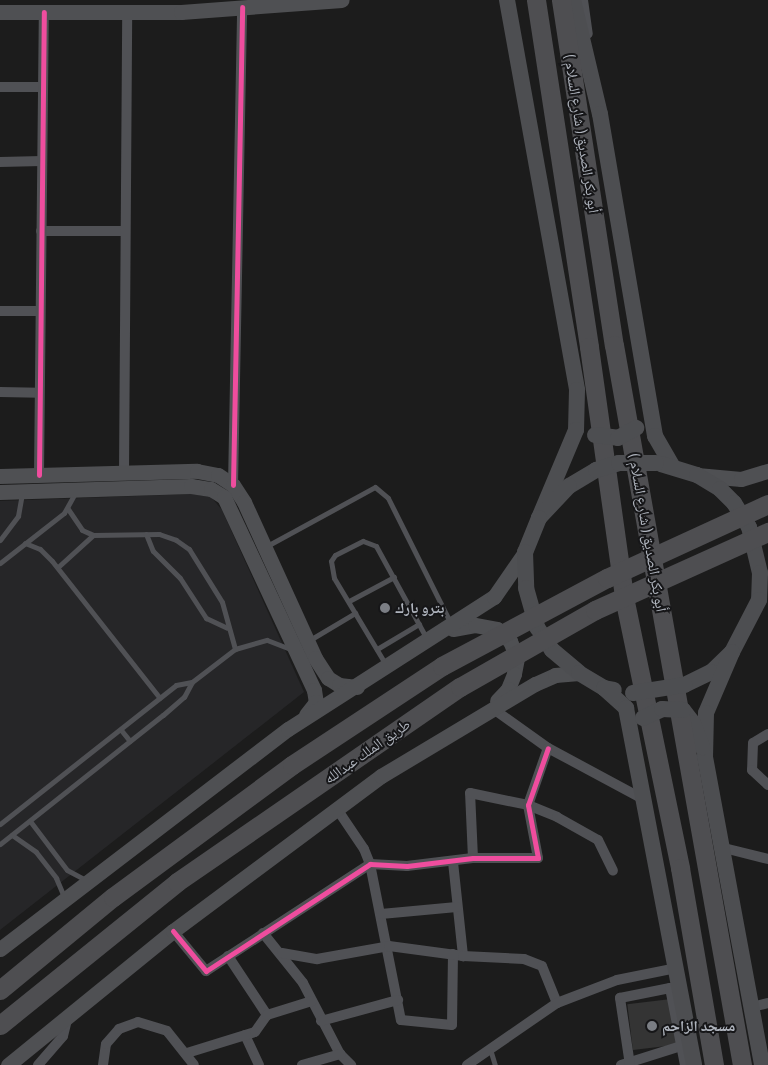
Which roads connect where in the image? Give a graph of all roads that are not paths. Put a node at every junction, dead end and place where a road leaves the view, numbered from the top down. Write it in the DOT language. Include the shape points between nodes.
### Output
graph roads {
  1 [pos="342,0"];
  2 [pos="502,0"];
  3 [pos="507,0"];
  4 [pos="536,0"];
  5 [pos="561,0"];
  6 [pos="581,1"];
  7 [pos="242,8"];
  8 [pos="0,12"];
  9 [pos="44,12"];
  10 [pos="127,12"];
  11 [pos="511,20"];
  12 [pos="0,87"];
  13 [pos="43,87"];
  14 [pos="0,162"];
  15 [pos="42,162"];
  16 [pos="41,231"];
  17 [pos="126,231"];
  18 [pos="0,311"];
  19 [pos="40,311"];
  20 [pos="577,390"];
  21 [pos="0,392"];
  22 [pos="39,393"];
  23 [pos="648,396"];
  24 [pos="664,464"];
  25 [pos="768,471"];
  26 [pos="124,473"];
  27 [pos="38,475"];
  28 [pos="697,475"];
  29 [pos="0,476"];
  30 [pos="232,485"];
  31 [pos="77,490"];
  32 [pos="22,491"];
  33 [pos="0,492"];
  34 [pos="768,504"];
  35 [pos="68,509"];
  36 [pos="539,518"];
  37 [pos="768,532"];
  38 [pos="146,534"];
  39 [pos="93,535"];
  40 [pos="0,540"];
  41 [pos="25,543"];
  42 [pos="265,547"];
  43 [pos="525,552"];
  44 [pos="0,563"];
  45 [pos="58,567"];
  46 [pos="394,577"];
  47 [pos="764,594"];
  48 [pos="348,601"];
  49 [pos="355,613"];
  50 [pos="419,624"];
  51 [pos="227,628"];
  52 [pos="451,629"];
  53 [pos="308,641"];
  54 [pos="428,642"];
  55 [pos="235,649"];
  56 [pos="377,649"];
  57 [pos="732,652"];
  58 [pos="298,656"];
  59 [pos="388,668"];
  60 [pos="579,673"];
  61 [pos="192,682"];
  62 [pos="358,687"];
  63 [pos="604,688"];
  64 [pos="160,698"];
  65 [pos="492,708"];
  66 [pos="288,729"];
  67 [pos="121,730"];
  68 [pos="768,734"];
  69 [pos="130,741"];
  70 [pos="633,742"];
  71 [pos="548,748"];
  72 [pos="705,757"];
  73 [pos="768,785"];
  74 [pos="643,799"];
  75 [pos="528,805"];
  76 [pos="337,809"];
  77 [pos="30,821"];
  78 [pos="0,824"];
  79 [pos="12,834"];
  80 [pos="0,844"];
  81 [pos="724,848"];
  82 [pos="473,858"];
  83 [pos="768,859"];
  84 [pos="453,862"];
  85 [pos="370,864"];
  86 [pos="613,871"];
  87 [pos="86,880"];
  88 [pos="64,897"];
  89 [pos="457,907"];
  90 [pos="381,914"];
  91 [pos="173,931"];
  92 [pos="263,933"];
  93 [pos="389,946"];
  94 [pos="0,949"];
  95 [pos="282,953"];
  96 [pos="458,955"];
  97 [pos="228,956"];
  98 [pos="676,968"];
  99 [pos="0,990"];
  100 [pos="398,1000"];
  101 [pos="312,1001"];
  102 [pos="557,1002"];
  103 [pos="760,1005"];
  104 [pos="68,1016"];
  105 [pos="267,1016"];
  106 [pos="321,1021"];
  107 [pos="0,1025"];
  108 [pos="245,1035"];
  109 [pos="681,1046"];
  110 [pos="490,1049"];
  111 [pos="187,1053"];
  112 [pos="340,1054"];
  113 [pos="627,1064"];
  114 [pos="8,1065"];
  115 [pos="38,1065"];
  116 [pos="103,1065"];
  117 [pos="194,1065"];
  118 [pos="260,1065"];
  119 [pos="302,1065"];
  120 [pos="351,1065"];
  121 [pos="467,1065"];
  122 [pos="495,1065"];
  123 [pos="685,1065"];
  124 [pos="694,1065"];
  125 [pos="714,1065"];
  126 [pos="742,1065"];
  127 [pos="762,1065"];
  1 -- 7 [label="main road"];
  2 -- 11 [label="main road"];
  3 -- 11 [label="main road"];
  4 -- 125 [label="highway, ( شارع السلام ) أبو بكر الصديق" via="590,347 624,597 680,868"];
  5 -- 126 [label="highway, ( شارع السلام ) أبو بكر الصديق" via="614,345"];
  6 -- 23 [label="main road"];
  7 -- 10 [label="main road"];
  7 -- 30 [label="street"];
  8 -- 9 [label="main road"];
  9 -- 10 [label="main road"];
  9 -- 13 [label="street"];
  10 -- 17 [label="street"];
  11 -- 20 [label="main road"];
  12 -- 13 [label="street"];
  13 -- 15 [label="street"];
  14 -- 15 [label="street"];
  15 -- 16 [label="street"];
  16 -- 17 [label="street"];
  16 -- 19 [label="street"];
  17 -- 26 [label="street"];
  18 -- 19 [label="street"];
  19 -- 22 [label="street"];
  20 -- 23 [label="main road, bridge" via="590,434 618,438 636,428"];
  20 -- 36 [label="main road" via="576,430"];
  21 -- 22 [label="street"];
  22 -- 27 [label="street"];
  23 -- 24 [label="main road"];
  24 -- 28 [label="main road"];
  24 -- 36 [label="main road, bridge" via="619,463 596,470 569,486"];
  25 -- 28 [label="main road" via="741,479"];
  26 -- 27 [label="main road"];
  26 -- 30 [label="main road" via="197,471 218,475"];
  27 -- 29 [label="main road"];
  28 -- 47 [label="main road" via="727,496 748,527"];
  30 -- 42 [label="main road" via="244,502"];
  31 -- 32 [label="main road"];
  31 -- 35 [label="lane"];
  31 -- 58 [label="main road" via="191,486 211,489 224,497"];
  32 -- 33 [label="main road"];
  32 -- 40 [label="lane" via="18,516"];
  34 -- 99 [label="highway, طريق الملك عبدالله, bridge" via="607,578 442,666 292,765 113,897"];
  35 -- 39 [label="lane" via="82,530"];
  35 -- 41 [label="lane"];
  36 -- 43 [label="main road"];
  37 -- 107 [label="highway, طريق الملك عبدالله, bridge" via="595,610 460,687 176,882"];
  38 -- 39 [label="lane"];
  38 -- 51 [label="lane" via="153,551 180,578 206,618"];
  38 -- 51 [label="lane" via="176,540 189,549 222,602"];
  39 -- 45 [label="lane"];
  41 -- 44 [label="lane"];
  41 -- 45 [label="lane" via="40,548"];
  42 -- 52 [label="lane" via="375,487 388,498"];
  42 -- 53 [label="main road"];
  43 -- 52 [label="main road" via="494,597"];
  43 -- 60 [label="main road" via="526,588 537,627 552,650"];
  45 -- 64 [label="lane"];
  46 -- 48 [label="lane"];
  46 -- 48 [label="lane" via="380,552 369,541 335,555 330,567"];
  46 -- 50 [label="lane"];
  47 -- 57 [label="main road"];
  48 -- 49 [label="lane"];
  49 -- 53 [label="lane"];
  49 -- 56 [label="lane"];
  50 -- 54 [label="lane"];
  50 -- 56 [label="lane"];
  51 -- 55 [label="lane"];
  52 -- 54 [label="main road"];
  52 -- 65 [label="main road" via="475,625 497,629 510,641 517,658 514,674 508,689"];
  53 -- 62 [label="main road" via="328,678 339,685"];
  54 -- 59 [label="main road"];
  55 -- 58 [label="lane" via="267,640 285,646"];
  55 -- 61 [label="lane"];
  56 -- 59 [label="lane"];
  57 -- 63 [label="main road, bridge" via="711,672 684,685 633,693"];
  57 -- 72 [label="main road" via="706,713"];
  58 -- 66 [label="main road" via="314,690 316,702 312,710"];
  59 -- 62 [label="main road"];
  60 -- 63 [label="main road"];
  60 -- 65 [label="main road" via="542,681"];
  61 -- 64 [label="lane" via="176,685"];
  61 -- 69 [label="lane" via="184,697"];
  62 -- 66 [label="main road"];
  63 -- 70 [label="main road" via="626,708"];
  64 -- 67 [label="lane"];
  65 -- 71 [label="street"];
  65 -- 76 [label="main road" via="381,776"];
  66 -- 87 [label="main road"];
  67 -- 69 [label="lane"];
  67 -- 78 [label="lane"];
  68 -- 73 [label="street" via="753,743 752,770"];
  69 -- 77 [label="lane"];
  70 -- 72 [label="main road, bridge" via="643,718 662,709 683,710 693,723"];
  70 -- 74 [label="main road"];
  71 -- 74 [label="street"];
  71 -- 75 [label="street"];
  72 -- 81 [label="main road"];
  74 -- 98 [label="main road"];
  75 -- 82 [label="street" via="538,858"];
  75 -- 82 [label="street" via="470,793"];
  75 -- 86 [label="street" via="598,840"];
  76 -- 85 [label="street" via="364,848"];
  76 -- 91 [label="main road"];
  77 -- 79 [label="lane"];
  77 -- 87 [label="lane" via="67,870"];
  79 -- 80 [label="lane"];
  79 -- 88 [label="lane" via="36,852 56,878"];
  81 -- 83 [label="street"];
  81 -- 103 [label="main road"];
  82 -- 84 [label="street"];
  84 -- 85 [label="street" via="407,866"];
  84 -- 89 [label="street"];
  85 -- 90 [label="street"];
  85 -- 92 [label="street"];
  87 -- 88 [label="main road"];
  88 -- 94 [label="main road"];
  89 -- 90 [label="street"];
  89 -- 96 [label="street"];
  90 -- 93 [label="street"];
  91 -- 97 [label="street" via="206,971"];
  91 -- 104 [label="main road"];
  92 -- 95 [label="street"];
  92 -- 97 [label="street"];
  93 -- 95 [label="street" via="317,959"];
  93 -- 96 [label="street"];
  93 -- 100 [label="street"];
  95 -- 101 [label="street"];
  96 -- 100 [label="street" via="452,1025 401,1020"];
  96 -- 102 [label="street" via="524,959 542,966"];
  97 -- 105 [label="street"];
  98 -- 102 [label="street" via="617,980"];
  98 -- 124 [label="main road"];
  100 -- 106 [label="street"];
  101 -- 105 [label="street"];
  101 -- 106 [label="street"];
  102 -- 110 [label="street"];
  103 -- 127 [label="main road"];
  104 -- 114 [label="main road"];
  104 -- 115 [label="street" via="63,1036"];
  105 -- 108 [label="street" via="256,1032"];
  106 -- 112 [label="street"];
  108 -- 111 [label="street"];
  108 -- 118 [label="street"];
  109 -- 113 [label="street"];
  109 -- 113 [label="street" via="670,988 620,998"];
  109 -- 123 [label="street"];
  110 -- 121 [label="street"];
  110 -- 122 [label="lane"];
  111 -- 116 [label="street" via="167,1031 138,1022 119,1030 106,1044"];
  111 -- 117 [label="street"];
  112 -- 119 [label="street"];
  112 -- 120 [label="street"];
}
